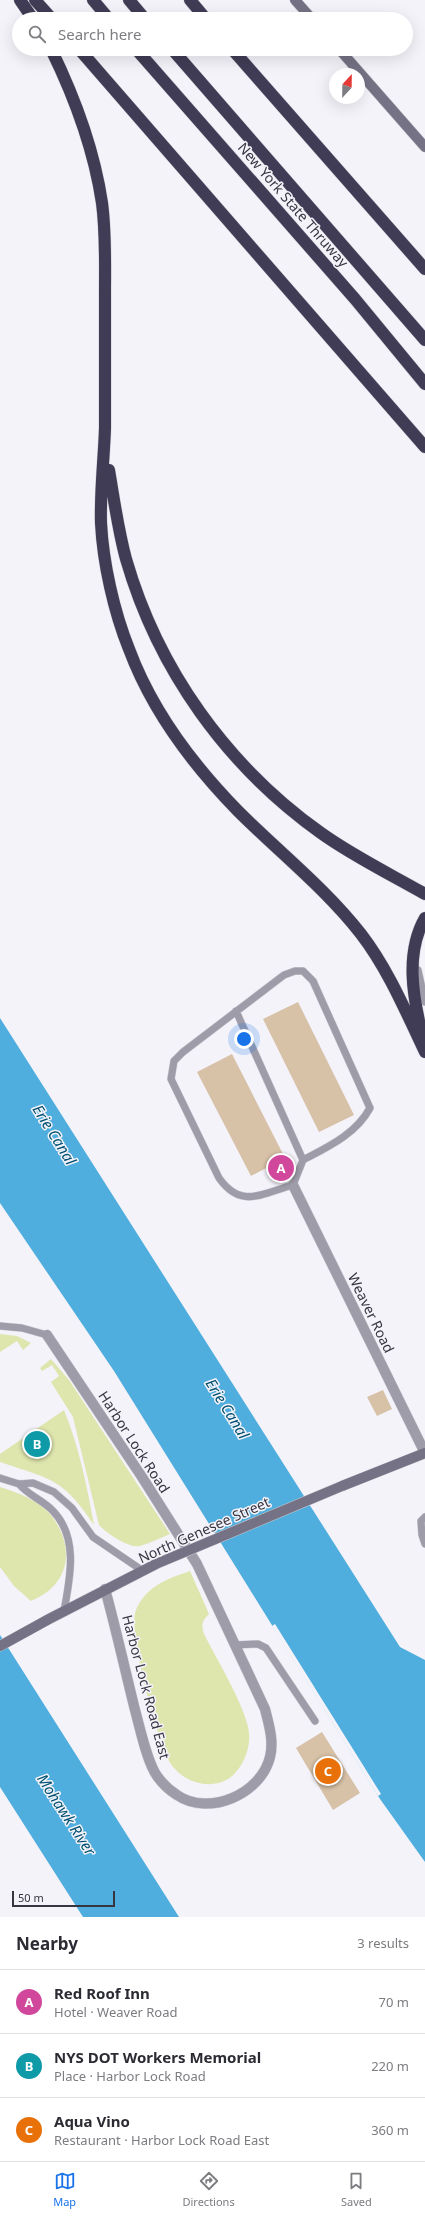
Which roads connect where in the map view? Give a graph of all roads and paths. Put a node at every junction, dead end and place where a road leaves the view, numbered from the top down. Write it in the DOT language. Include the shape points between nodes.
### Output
graph roads {
  1 [pos="20,0"];
  2 [pos="35,0"];
  3 [pos="93,0"];
  4 [pos="129,0"];
  5 [pos="190,0"];
  6 [pos="295,0"];
  7 [pos="28,12"];
  8 [pos="46,12"];
  9 [pos="103,12"];
  10 [pos="139,12"];
  11 [pos="200,12"];
  12 [pos="306,12"];
  13 [pos="55,56"];
  14 [pos="85,56"];
  15 [pos="142,56"];
  16 [pos="178,56"];
  17 [pos="238,56"];
  18 [pos="345,56"];
  19 [pos="425,147"];
  20 [pos="425,269"];
  21 [pos="425,340"];
  22 [pos="425,384"];
  23 [pos="104,445"];
  24 [pos="425,447"];
  25 [pos="425,894"];
  26 [pos="425,918"];
  27 [pos="416,944"];
  28 [pos="425,1002"];
  29 [pos="236,1012"];
  30 [pos="425,1051"];
  31 [pos="303,1160"];
  32 [pos="293,1185"];
  33 [pos="0,1326"];
  34 [pos="47,1335"];
  35 [pos="425,1453"];
  36 [pos="0,1478"];
  37 [pos="19,1484"];
  38 [pos="425,1517"];
  39 [pos="425,1544"];
  40 [pos="197,1564"];
  41 [pos="143,1571"];
  42 [pos="105,1589"];
  43 [pos="64,1610"];
  44 [pos="235,1645"];
  45 [pos="0,1646"];
  46 [pos="315,1721"];
  1 -- 7 [label="highway"];
  2 -- 8 [label="highway"];
  3 -- 9 [label="highway"];
  4 -- 10 [label="highway"];
  5 -- 11 [label="highway"];
  6 -- 12 [label="main road"];
  13 -- 23 [label="highway" via="66,78 88,136 102,202 105,234"];
  14 -- 24 [label="highway"];
  15 -- 22 [label="highway, New York State Thruway" via="355,299"];
  16 -- 21 [label="highway, New York State Thruway"];
  17 -- 20 [label="highway"];
  18 -- 19 [label="main road"];
  23 -- 25 [label="highway" via="126,559 152,630 196,708 238,760 278,799 322,833"];
  23 -- 30 [label="highway" via="101,524 108,579 128,648 151,696 173,734 201,772 330,899 362,936 388,976"];
  26 -- 27 [label="highway"];
  27 -- 28 [label="lane" via="418,977"];
  27 -- 30 [label="highway" via="412,975"];
  29 -- 31 [label="lane"];
  29 -- 31 [label="lane" via="284,975 295,970 303,971 313,981 367,1099 370,1108 363,1121 327,1148"];
  29 -- 32 [label="lane" via="174,1061 171,1079 218,1178 227,1190 244,1197 258,1196"];
  31 -- 32 [label="lane"];
  32 -- 35 [label="street, Weaver Road"];
  33 -- 34 [label="lane" via="22,1328"];
  34 -- 40 [label="street, Harbor Lock Road"];
  35 -- 41 [label="main road, North Genesee Street, bridge"];
  36 -- 37 [label="lane"];
  37 -- 41 [label="lane" via="33,1483 54,1492 72,1508 93,1537"];
  37 -- 43 [label="lane" via="28,1494 53,1510 69,1539 70,1578"];
  38 -- 39 [label="lane" via="421,1521"];
  40 -- 44 [label="street, Harbor Lock Road East"];
  41 -- 42 [label="main road, North Genesee Street"];
  42 -- 43 [label="main road, North Genesee Street"];
  42 -- 44 [label="street, Harbor Lock Road East" via="142,1737 156,1774 177,1796 194,1802 214,1803 245,1792 262,1774 270,1757 271,1733 265,1709"];
  43 -- 45 [label="main road, North Genesee Street"];
  44 -- 46 [label="lane" via="258,1644 266,1648"];
}
